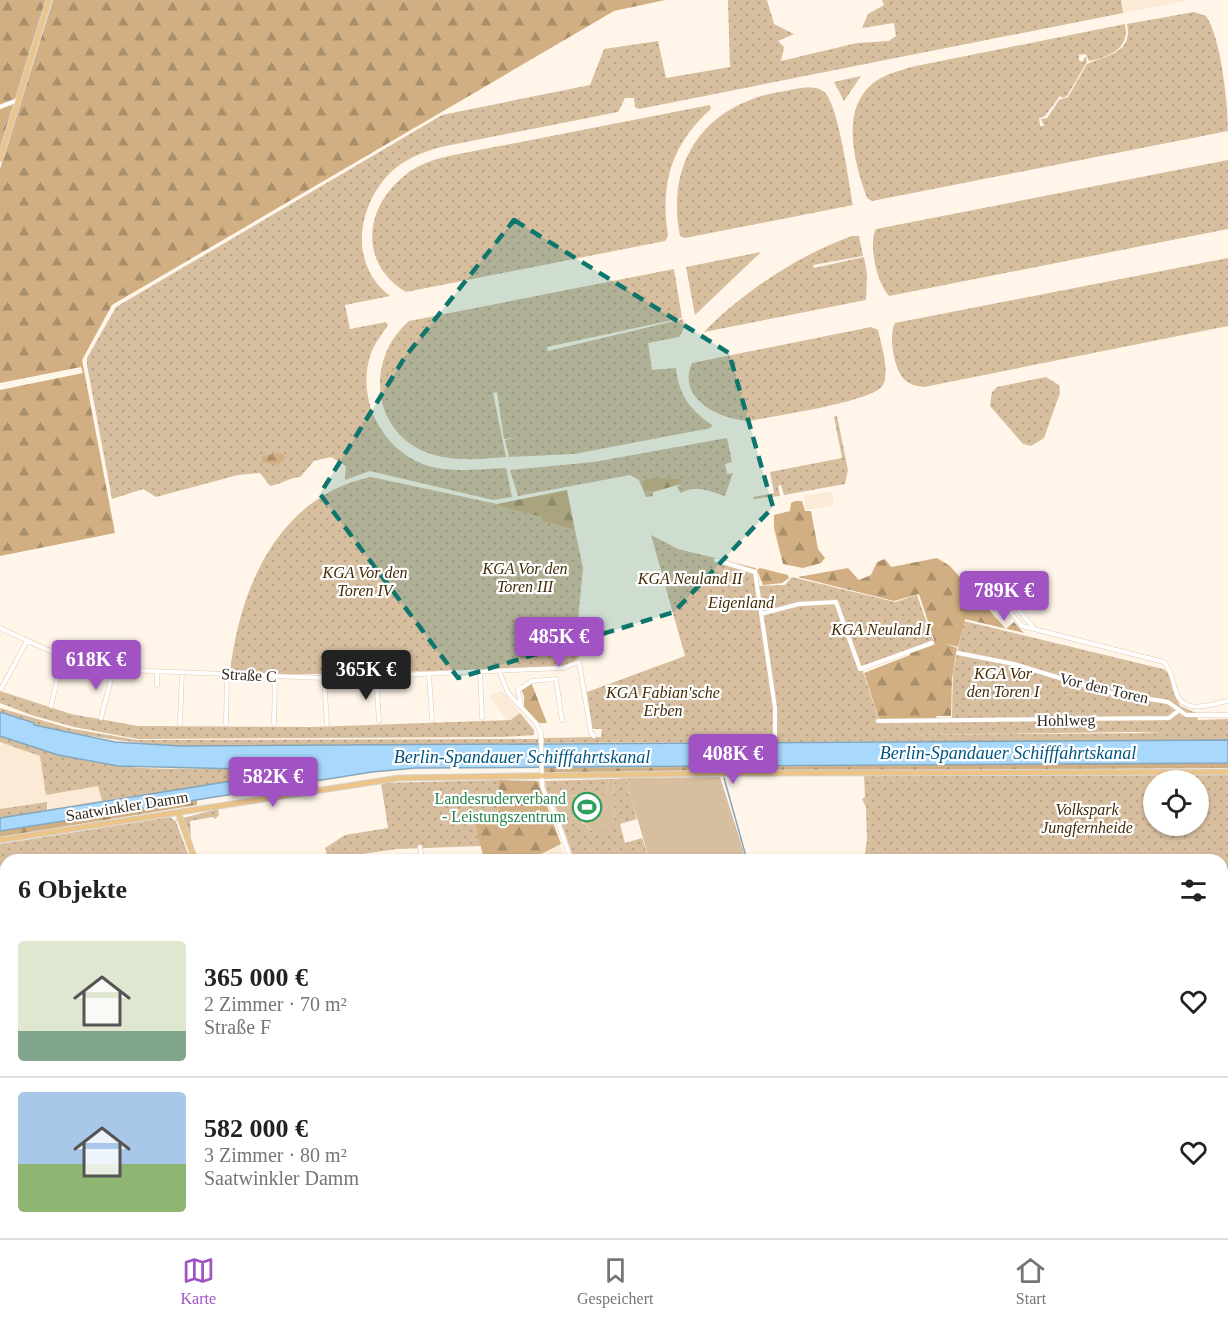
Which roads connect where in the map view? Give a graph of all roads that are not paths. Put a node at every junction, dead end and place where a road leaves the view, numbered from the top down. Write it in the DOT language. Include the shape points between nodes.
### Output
graph roads {
  1 [pos="49,0"];
  2 [pos="18,100"];
  3 [pos="0,107"];
  4 [pos="0,159"];
  5 [pos="716,560"];
  6 [pos="1005,594"];
  7 [pos="1011,601"];
  8 [pos="761,614"];
  9 [pos="1034,627"];
  10 [pos="0,628"];
  11 [pos="27,641"];
  12 [pos="932,643"];
  13 [pos="958,653"];
  14 [pos="63,654"];
  15 [pos="114,668"];
  16 [pos="158,671"];
  17 [pos="499,671"];
  18 [pos="182,672"];
  19 [pos="480,672"];
  20 [pos="227,674"];
  21 [pos="429,674"];
  22 [pos="275,676"];
  23 [pos="376,676"];
  24 [pos="324,678"];
  25 [pos="157,685"];
  26 [pos="1,688"];
  27 [pos="518,690"];
  28 [pos="508,693"];
  29 [pos="1228,701"];
  30 [pos="51,706"];
  31 [pos="521,707"];
  32 [pos="1178,711"];
  33 [pos="1228,715"];
  34 [pos="101,718"];
  35 [pos="482,718"];
  36 [pos="432,720"];
  37 [pos="562,720"];
  38 [pos="379,721"];
  39 [pos="878,721"];
  40 [pos="180,724"];
  41 [pos="226,724"];
  42 [pos="274,724"];
  43 [pos="327,724"];
  44 [pos="594,736"];
  45 [pos="775,739"];
  46 [pos="1228,772"];
  47 [pos="541,775"];
  48 [pos="178,812"];
  49 [pos="0,840"];
  50 [pos="420,848"];
  51 [pos="193,854"];
  52 [pos="421,854"];
  53 [pos="569,854"];
  1 -- 2 [label="main road"];
  2 -- 3 [label="street"];
  2 -- 4 [label="main road"];
  5 -- 8 [label="street" via="755,572"];
  6 -- 7 [label="street"];
  7 -- 9 [label="street"];
  7 -- 9 [label="street" via="1007,606 1010,613 1022,626"];
  8 -- 12 [label="street" via="799,604 836,602 860,669"];
  8 -- 45 [label="street" via="775,708"];
  9 -- 29 [label="street" via="1164,662 1178,697 1186,706"];
  10 -- 11 [label="street, Straße C"];
  11 -- 14 [label="street, Straße C"];
  11 -- 26 [label="street"];
  13 -- 32 [label="street, Vor den Toren" via="1014,664 1106,692 1168,702"];
  14 -- 15 [label="street, Straße C"];
  14 -- 30 [label="street"];
  15 -- 16 [label="street, Straße C"];
  15 -- 34 [label="street"];
  16 -- 18 [label="street, Straße C"];
  16 -- 25 [label="street"];
  17 -- 19 [label="street, Straße C"];
  17 -- 28 [label="street"];
  17 -- 44 [label="street, Straße C" via="563,668 579,662"];
  18 -- 20 [label="street, Straße C"];
  18 -- 40 [label="street"];
  19 -- 21 [label="street, Straße C"];
  19 -- 35 [label="street"];
  20 -- 22 [label="street, Straße C"];
  20 -- 41 [label="street"];
  21 -- 23 [label="street, Straße C"];
  21 -- 36 [label="street"];
  22 -- 24 [label="street, Straße C"];
  22 -- 42 [label="street"];
  23 -- 24 [label="street, Straße C"];
  23 -- 38 [label="street"];
  24 -- 43 [label="street"];
  27 -- 28 [label="street"];
  27 -- 31 [label="street"];
  27 -- 37 [label="street" via="529,682 556,679"];
  28 -- 31 [label="street"];
  31 -- 47 [label="street" via="536,723 541,738"];
  32 -- 33 [label="street" via="1186,715"];
  32 -- 39 [label="street, Hohlweg" via="1169,718"];
  46 -- 47 [label="main road, Saatwinkler Damm"];
  47 -- 48 [label="main road, Saatwinkler Damm" via="377,780"];
  47 -- 53 [label="street" via="543,793"];
  48 -- 49 [label="main road, Saatwinkler Damm"];
  48 -- 51 [label="main road"];
  50 -- 52 [label="street"];
}
